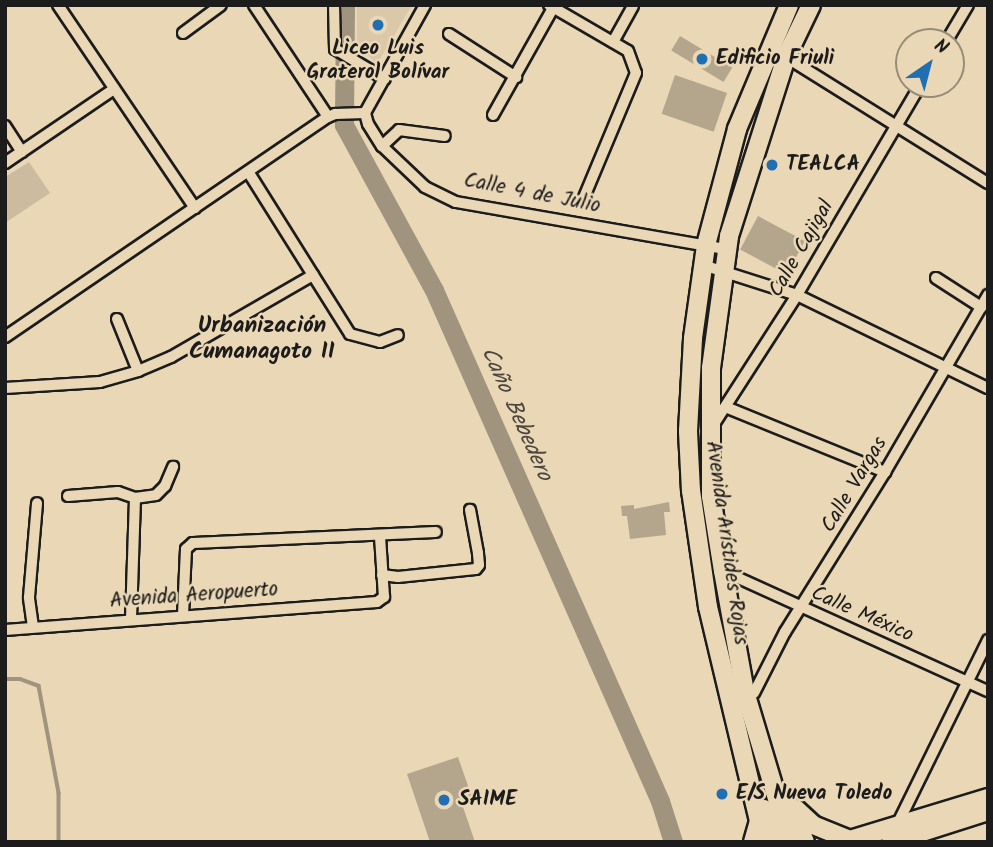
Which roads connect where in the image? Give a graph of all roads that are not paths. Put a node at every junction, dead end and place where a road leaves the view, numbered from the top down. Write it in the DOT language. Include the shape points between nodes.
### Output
graph roads {
  1 [pos="58,5"];
  2 [pos="221,5"];
  3 [pos="254,5"];
  4 [pos="334,5"];
  5 [pos="425,5"];
  6 [pos="789,5"];
  7 [pos="811,5"];
  8 [pos="968,5"];
  9 [pos="551,6"];
  10 [pos="633,6"];
  11 [pos="954,28"];
  12 [pos="183,33"];
  13 [pos="449,34"];
  14 [pos="613,42"];
  15 [pos="786,57"];
  16 [pos="516,77"];
  17 [pos="385,79"];
  18 [pos="114,89"];
  19 [pos="913,98"];
  20 [pos="365,113"];
  21 [pos="331,115"];
  22 [pos="493,115"];
  23 [pos="897,124"];
  24 [pos="5,126"];
  25 [pos="445,136"];
  26 [pos="382,146"];
  27 [pos="22,152"];
  28 [pos="5,163"];
  29 [pos="249,173"];
  30 [pos="988,183"];
  31 [pos="583,200"];
  32 [pos="195,208"];
  33 [pos="706,245"];
  34 [pos="726,249"];
  35 [pos="703,265"];
  36 [pos="723,270"];
  37 [pos="313,275"];
  38 [pos="936,278"];
  39 [pos="797,295"];
  40 [pos="988,295"];
  41 [pos="981,307"];
  42 [pos="117,320"];
  43 [pos="398,335"];
  44 [pos="5,337"];
  45 [pos="947,369"];
  46 [pos="138,371"];
  47 [pos="5,388"];
  48 [pos="988,388"];
  49 [pos="727,408"];
  50 [pos="710,429"];
  51 [pos="173,467"];
  52 [pos="885,472"];
  53 [pos="68,496"];
  54 [pos="135,498"];
  55 [pos="37,503"];
  56 [pos="470,510"];
  57 [pos="436,532"];
  58 [pos="380,537"];
  59 [pos="723,571"];
  60 [pos="383,575"];
  61 [pos="802,610"];
  62 [pos="183,615"];
  63 [pos="131,619"];
  64 [pos="732,624"];
  65 [pos="33,627"];
  66 [pos="5,630"];
  67 [pos="988,640"];
  68 [pos="969,682"];
  69 [pos="988,691"];
  70 [pos="754,693"];
  71 [pos="737,722"];
  72 [pos="988,797"];
  73 [pos="787,799"];
  74 [pos="988,811"];
  75 [pos="898,823"];
  76 [pos="846,841"];
  77 [pos="753,842"];
  78 [pos="774,842"];
  79 [pos="790,842"];
  80 [pos="804,842"];
  81 [pos="891,842"];
  1 -- 18 [label="street"];
  2 -- 12 [label="street"];
  3 -- 21 [label="street"];
  4 -- 17 [label="street" via="335,49"];
  5 -- 17 [label="street"];
  6 -- 33 [label="main road, Avenida Arístides Rojas" via="737,130"];
  7 -- 15 [label="main road, Avenida Arístides Rojas"];
  8 -- 11 [label="street"];
  9 -- 14 [label="street"];
  9 -- 16 [label="street"];
  10 -- 14 [label="street"];
  13 -- 16 [label="street"];
  14 -- 31 [label="street" via="628,51 636,73"];
  15 -- 23 [label="street"];
  15 -- 34 [label="main road, Avenida Arístides Rojas"];
  16 -- 22 [label="street"];
  17 -- 20 [label="street"];
  18 -- 27 [label="street"];
  18 -- 32 [label="street"];
  19 -- 23 [label="street, Calle Cajigal"];
  20 -- 21 [label="street"];
  20 -- 26 [label="street, Calle 4 de Julio"];
  21 -- 29 [label="street"];
  23 -- 30 [label="street"];
  23 -- 39 [label="street, Calle Cajigal"];
  24 -- 27 [label="street"];
  25 -- 26 [label="street" via="399,130"];
  26 -- 33 [label="street, Calle 4 de Julio" via="425,187 456,202"];
  27 -- 28 [label="street"];
  29 -- 32 [label="street"];
  29 -- 37 [label="street"];
  32 -- 44 [label="street"];
  33 -- 34 [label="street, Calle 4 de Julio"];
  33 -- 35 [label="main road, Avenida Arístides Rojas"];
  34 -- 36 [label="main road, Avenida Arístides Rojas"];
  35 -- 36 [label="street"];
  35 -- 71 [label="main road, Avenida Arístides Rojas" via="692,338 691,491 708,607"];
  36 -- 39 [label="street"];
  36 -- 50 [label="main road, Avenida Arístides Rojas" via="710,368"];
  37 -- 43 [label="street" via="350,334 380,342"];
  37 -- 46 [label="street" via="171,357"];
  38 -- 41 [label="street"];
  39 -- 45 [label="street"];
  39 -- 49 [label="street, Calle Cajigal"];
  40 -- 41 [label="street, Calle Vargas"];
  41 -- 45 [label="street, Calle Vargas"];
  42 -- 46 [label="street"];
  45 -- 48 [label="street"];
  45 -- 52 [label="street, Calle Vargas"];
  46 -- 47 [label="street" via="100,382"];
  49 -- 50 [label="street, Calle Cajigal"];
  49 -- 52 [label="street"];
  50 -- 59 [label="main road, Avenida Arístides Rojas" via="711,496"];
  51 -- 54 [label="street" via="156,495"];
  52 -- 61 [label="street, Calle Vargas"];
  53 -- 54 [label="street" via="118,492"];
  54 -- 63 [label="street"];
  55 -- 65 [label="street" via="29,597"];
  56 -- 60 [label="street" via="478,553 476,569"];
  57 -- 58 [label="street"];
  58 -- 60 [label="street"];
  58 -- 62 [label="street" via="194,543 186,549"];
  59 -- 61 [label="street, Calle México"];
  59 -- 64 [label="main road, Avenida Arístides Rojas"];
  60 -- 62 [label="street, Avenida Aeropuerto" via="384,597 377,602"];
  61 -- 68 [label="street, Calle México"];
  61 -- 70 [label="street, Calle Vargas" via="785,632"];
  62 -- 63 [label="street, Avenida Aeropuerto"];
  63 -- 65 [label="street, Avenida Aeropuerto"];
  64 -- 70 [label="main road"];
  64 -- 79 [label="main road" via="745,692"];
  65 -- 66 [label="street, Avenida Aeropuerto"];
  67 -- 68 [label="street"];
  68 -- 69 [label="street, Calle México"];
  68 -- 75 [label="street"];
  70 -- 73 [label="main road"];
  71 -- 77 [label="main road" via="760,821"];
  71 -- 78 [label="main road"];
  72 -- 75 [label="main road"];
  73 -- 76 [label="main road" via="813,825"];
  73 -- 80 [label="main road"];
  74 -- 81 [label="main road"];
  75 -- 76 [label="main road"];
}
